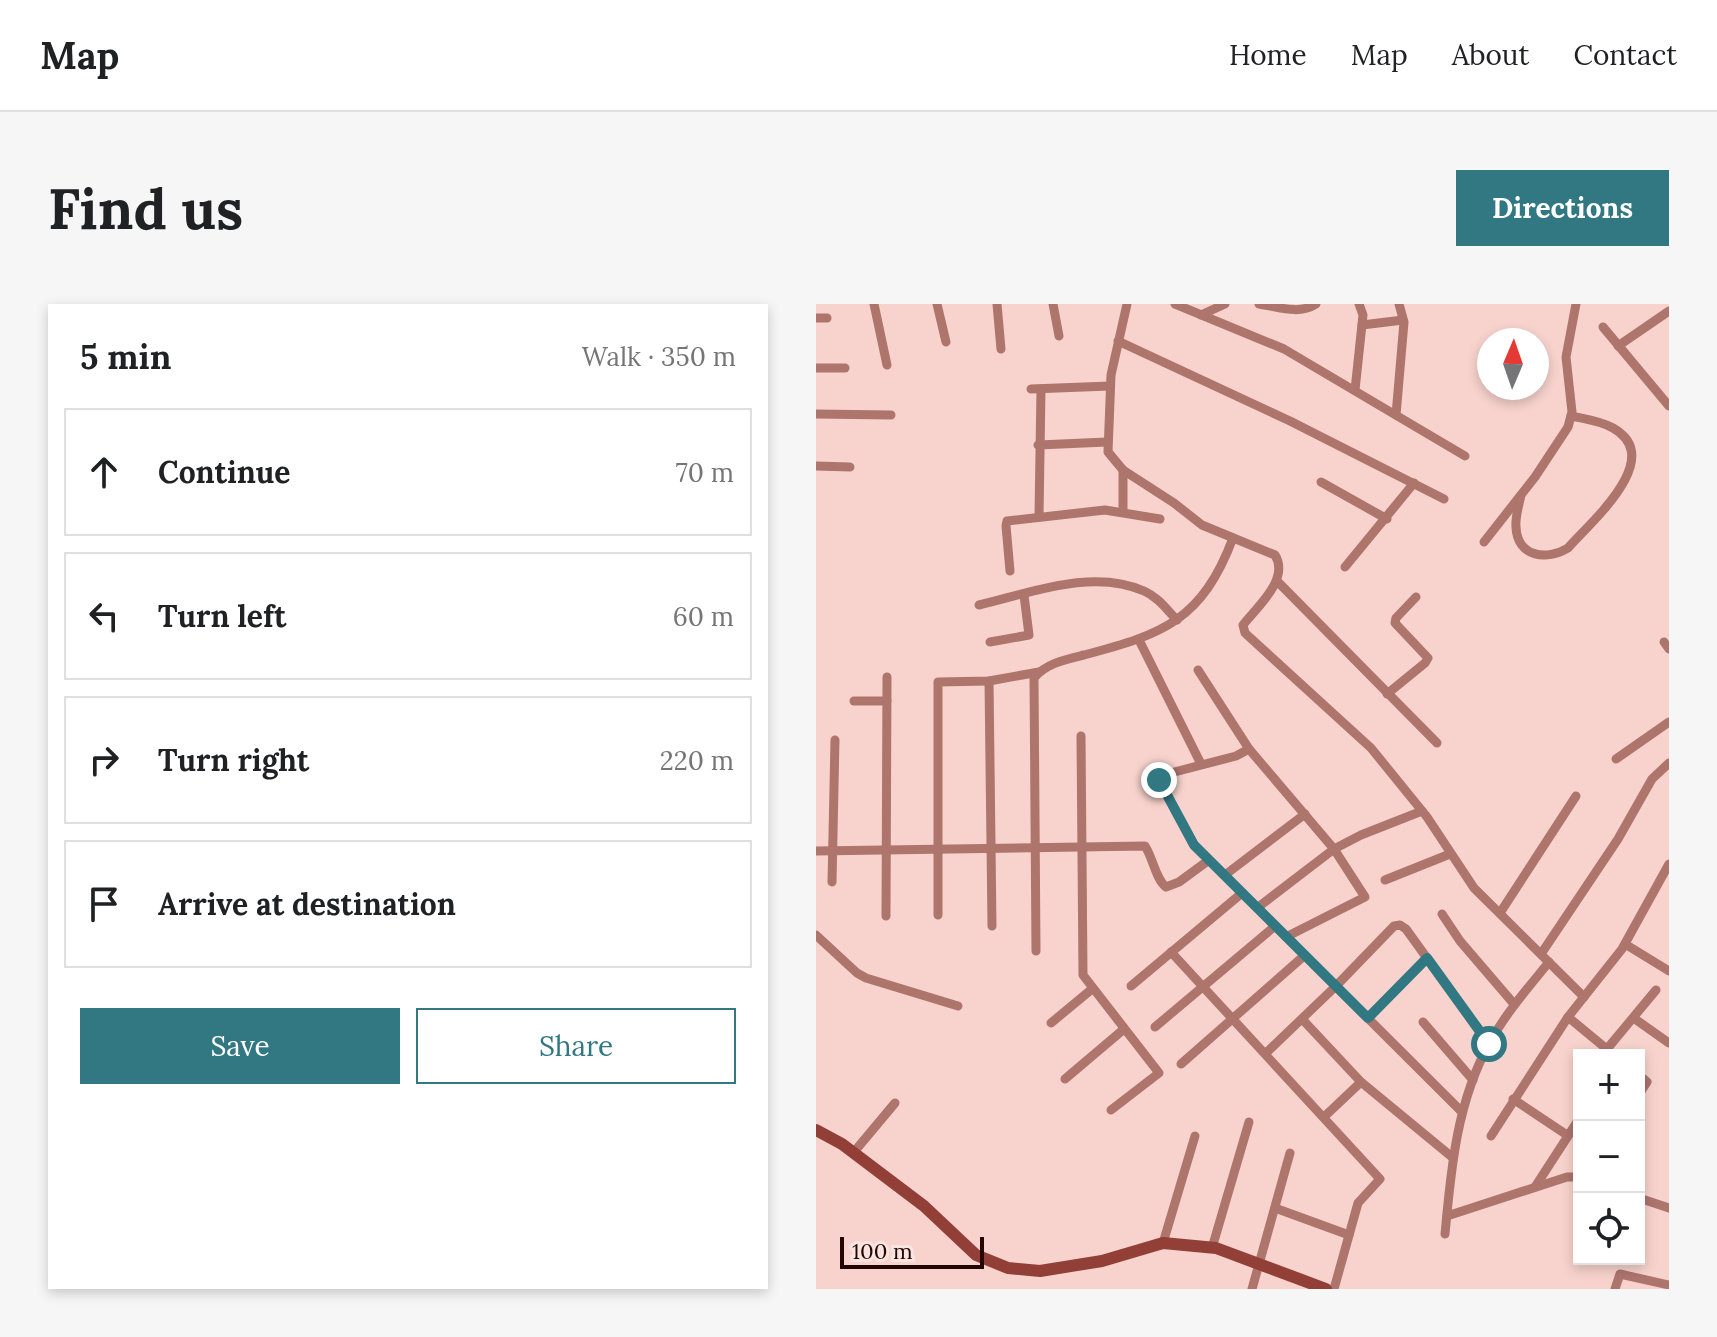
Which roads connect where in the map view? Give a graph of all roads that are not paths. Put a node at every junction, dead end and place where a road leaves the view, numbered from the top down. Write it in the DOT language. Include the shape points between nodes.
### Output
graph roads {
  1 [pos="874,304"];
  2 [pos="937,304"];
  3 [pos="997,304"];
  4 [pos="1053,304"];
  5 [pos="1127,304"];
  6 [pos="1175,304"];
  7 [pos="1225,304"];
  8 [pos="1259,304"];
  9 [pos="1316,304"];
  10 [pos="1359,304"];
  11 [pos="1399,304"];
  12 [pos="1576,304"];
  13 [pos="1669,311"];
  14 [pos="1201,315"];
  15 [pos="1403,320"];
  16 [pos="1362,325"];
  17 [pos="1603,327"];
  18 [pos="1059,336"];
  19 [pos="1118,341"];
  20 [pos="946,342"];
  21 [pos="1618,346"];
  22 [pos="1001,349"];
  23 [pos="887,365"];
  24 [pos="816,368"];
  25 [pos="845,368"];
  26 [pos="1110,386"];
  27 [pos="1355,390"];
  28 [pos="1669,406"];
  29 [pos="816,414"];
  30 [pos="891,415"];
  31 [pos="1396,415"];
  32 [pos="1571,416"];
  33 [pos="1107,442"];
  34 [pos="1038,445"];
  35 [pos="1465,456"];
  36 [pos="816,466"];
  37 [pos="850,467"];
  38 [pos="1123,470"];
  39 [pos="1321,482"];
  40 [pos="1414,483"];
  41 [pos="1521,495"];
  42 [pos="1444,499"];
  43 [pos="1123,511"];
  44 [pos="1039,517"];
  45 [pos="1160,519"];
  46 [pos="1387,519"];
  47 [pos="1233,538"];
  48 [pos="1484,542"];
  49 [pos="1345,567"];
  50 [pos="1010,571"];
  51 [pos="1277,581"];
  52 [pos="1024,595"];
  53 [pos="1416,597"];
  54 [pos="979,605"];
  55 [pos="1177,620"];
  56 [pos="1139,640"];
  57 [pos="990,642"];
  58 [pos="1198,670"];
  59 [pos="1039,672"];
  60 [pos="887,677"];
  61 [pos="989,681"];
  62 [pos="1387,694"];
  63 [pos="854,701"];
  64 [pos="887,701"];
  65 [pos="1669,722"];
  66 [pos="1081,736"];
  67 [pos="835,740"];
  68 [pos="1437,743"];
  69 [pos="1249,749"];
  70 [pos="1616,759"];
  71 [pos="1669,763"];
  72 [pos="1201,764"];
  73 [pos="1576,796"];
  74 [pos="1422,811"];
  75 [pos="1305,814"];
  76 [pos="1083,846"];
  77 [pos="1035,847"];
  78 [pos="991,848"];
  79 [pos="938,849"];
  80 [pos="1334,849"];
  81 [pos="885,850"];
  82 [pos="816,851"];
  83 [pos="833,851"];
  84 [pos="1450,854"];
  85 [pos="1209,860"];
  86 [pos="1669,864"];
  87 [pos="1225,875"];
  88 [pos="1385,880"];
  89 [pos="832,882"];
  90 [pos="1242,893"];
  91 [pos="1257,908"];
  92 [pos="1500,913"];
  93 [pos="1442,914"];
  94 [pos="938,915"];
  95 [pos="886,916"];
  96 [pos="992,926"];
  97 [pos="1275,926"];
  98 [pos="816,935"];
  99 [pos="1286,937"];
  100 [pos="1625,944"];
  101 [pos="1036,951"];
  102 [pos="1171,952"];
  103 [pos="1541,954"];
  104 [pos="1305,955"];
  105 [pos="1427,958"];
  106 [pos="1549,962"];
  107 [pos="1669,971"];
  108 [pos="1131,986"];
  109 [pos="1203,986"];
  110 [pos="1336,986"];
  111 [pos="1092,989"];
  112 [pos="1656,990"];
  113 [pos="1584,997"];
  114 [pos="1514,1004"];
  115 [pos="958,1006"];
  116 [pos="1568,1017"];
  117 [pos="1368,1018"];
  118 [pos="1234,1019"];
  119 [pos="1302,1019"];
  120 [pos="1635,1019"];
  121 [pos="1423,1022"];
  122 [pos="1051,1023"];
  123 [pos="1155,1027"];
  124 [pos="1124,1029"];
  125 [pos="1669,1043"];
  126 [pos="1489,1044"];
  127 [pos="1607,1049"];
  128 [pos="1613,1049"];
  129 [pos="1266,1053"];
  130 [pos="1181,1064"];
  131 [pos="1065,1079"];
  132 [pos="1473,1080"];
  133 [pos="1361,1082"];
  134 [pos="1513,1099"];
  135 [pos="895,1103"];
  136 [pos="1111,1110"];
  137 [pos="1462,1112"];
  138 [pos="1324,1117"];
  139 [pos="1578,1121"];
  140 [pos="1249,1122"];
  141 [pos="1567,1135"];
  142 [pos="819,1136"];
  143 [pos="1195,1136"];
  144 [pos="1491,1136"];
  145 [pos="854,1152"];
  146 [pos="1290,1153"];
  147 [pos="1452,1157"];
  148 [pos="1573,1177"];
  149 [pos="1535,1187"];
  150 [pos="1645,1200"];
  151 [pos="1275,1208"];
  152 [pos="1669,1208"];
  153 [pos="1447,1216"];
  154 [pos="1445,1234"];
  155 [pos="1349,1235"];
  156 [pos="1163,1243"];
  157 [pos="1212,1248"];
  158 [pos="1258,1264"];
  159 [pos="1669,1285"];
  160 [pos="1252,1289"];
  161 [pos="1326,1289"];
  162 [pos="1334,1289"];
  163 [pos="1615,1289"];
  1 -- 23 [label="street"];
  2 -- 20 [label="street"];
  3 -- 22 [label="street"];
  4 -- 18 [label="street"];
  5 -- 19 [label="street"];
  6 -- 14 [label="street"];
  7 -- 14 [label="street"];
  8 -- 9 [label="street" via="1296,310"];
  10 -- 16 [label="street"];
  11 -- 15 [label="street"];
  12 -- 32 [label="street" via="1566,357"];
  13 -- 21 [label="street"];
  14 -- 27 [label="street" via="1284,349"];
  15 -- 16 [label="street"];
  15 -- 31 [label="street"];
  16 -- 27 [label="street"];
  17 -- 21 [label="street"];
  19 -- 26 [label="street"];
  19 -- 40 [label="street"];
  21 -- 28 [label="street"];
  24 -- 25 [label="street"];
  26 -- 33 [label="street"];
  26 -- 34 [label="street" via="1036,389"];
  27 -- 31 [label="street"];
  29 -- 30 [label="street"];
  31 -- 35 [label="street"];
  32 -- 41 [label="street"];
  32 -- 41 [label="street" via="1606,425 1626,438 1633,449 1632,465 1623,485 1568,548 1544,557 1522,546 1516,528"];
  33 -- 34 [label="street"];
  33 -- 38 [label="street" via="1108,452"];
  34 -- 44 [label="street"];
  36 -- 37 [label="street"];
  38 -- 43 [label="street"];
  38 -- 47 [label="street" via="1202,525"];
  39 -- 46 [label="street"];
  40 -- 42 [label="street"];
  40 -- 46 [label="street"];
  41 -- 48 [label="street"];
  43 -- 44 [label="street"];
  43 -- 45 [label="street"];
  44 -- 50 [label="street" via="1007,521"];
  46 -- 49 [label="street"];
  47 -- 51 [label="street" via="1275,555"];
  47 -- 55 [label="street" via="1216,577"];
  51 -- 62 [label="street"];
  51 -- 74 [label="street" via="1243,625 1245,633 1371,748"];
  52 -- 54 [label="street"];
  52 -- 55 [label="street" via="1080,582 1125,585 1145,591"];
  52 -- 57 [label="street" via="1029,635"];
  53 -- 62 [label="street" via="1395,623 1428,658"];
  55 -- 56 [label="street"];
  56 -- 59 [label="street" via="1056,662"];
  56 -- 72 [label="street"];
  58 -- 69 [label="street"];
  59 -- 61 [label="street"];
  59 -- 77 [label="street" via="1034,678"];
  60 -- 64 [label="street"];
  61 -- 78 [label="street"];
  61 -- 79 [label="street" via="938,682"];
  62 -- 68 [label="street"];
  63 -- 64 [label="street"];
  64 -- 81 [label="street"];
  65 -- 70 [label="street"];
  66 -- 76 [label="street"];
  67 -- 83 [label="street"];
  69 -- 72 [label="street"];
  69 -- 75 [label="street"];
  71 -- 103 [label="street" via="1652,779"];
  72 -- 85 [label="street" via="1162,774 1159,780 1189,837"];
  73 -- 92 [label="street"];
  74 -- 80 [label="street"];
  74 -- 84 [label="street"];
  75 -- 80 [label="street"];
  75 -- 87 [label="street"];
  76 -- 77 [label="street"];
  76 -- 85 [label="street" via="1145,846 1166,887"];
  76 -- 111 [label="street" via="1082,966"];
  77 -- 78 [label="street"];
  77 -- 101 [label="street"];
  78 -- 79 [label="street"];
  78 -- 96 [label="street"];
  79 -- 81 [label="street"];
  79 -- 94 [label="street"];
  80 -- 91 [label="street"];
  80 -- 99 [label="street" via="1365,897"];
  81 -- 83 [label="street"];
  81 -- 95 [label="street"];
  82 -- 83 [label="street"];
  83 -- 89 [label="street"];
  84 -- 88 [label="street"];
  84 -- 92 [label="street"];
  85 -- 87 [label="street"];
  86 -- 100 [label="street"];
  87 -- 90 [label="street"];
  90 -- 91 [label="street"];
  90 -- 102 [label="street"];
  91 -- 97 [label="street"];
  92 -- 103 [label="street"];
  93 -- 114 [label="street"];
  97 -- 99 [label="street"];
  97 -- 109 [label="street"];
  98 -- 115 [label="street" via="866,978"];
  99 -- 104 [label="street"];
  100 -- 107 [label="street"];
  100 -- 113 [label="street"];
  102 -- 108 [label="street"];
  102 -- 109 [label="street"];
  103 -- 106 [label="street"];
  104 -- 110 [label="street"];
  104 -- 118 [label="street"];
  105 -- 110 [label="street" via="1406,929 1394,926"];
  105 -- 117 [label="street"];
  105 -- 126 [label="street"];
  106 -- 113 [label="street"];
  106 -- 114 [label="street"];
  109 -- 118 [label="street"];
  109 -- 123 [label="street"];
  110 -- 117 [label="street"];
  110 -- 119 [label="street"];
  111 -- 122 [label="street"];
  111 -- 124 [label="street"];
  112 -- 120 [label="street"];
  113 -- 116 [label="street"];
  114 -- 126 [label="street"];
  116 -- 127 [label="street"];
  116 -- 134 [label="street"];
  117 -- 137 [label="street"];
  118 -- 129 [label="street"];
  118 -- 130 [label="street"];
  119 -- 129 [label="street"];
  119 -- 133 [label="street"];
  120 -- 125 [label="street"];
  120 -- 128 [label="street"];
  121 -- 132 [label="street"];
  124 -- 131 [label="street"];
  124 -- 136 [label="street" via="1159,1073"];
  126 -- 132 [label="street"];
  129 -- 138 [label="street"];
  132 -- 137 [label="street"];
  133 -- 138 [label="street"];
  133 -- 147 [label="street"];
  134 -- 141 [label="street"];
  134 -- 144 [label="street"];
  135 -- 145 [label="street"];
  137 -- 147 [label="street"];
  138 -- 155 [label="street" via="1380,1179 1358,1203"];
  139 -- 141 [label="street"];
  140 -- 157 [label="street"];
  141 -- 149 [label="street"];
  142 -- 145 [label="street"];
  143 -- 156 [label="street"];
  145 -- 156 [label="street" via="976,1255 1008,1268 1040,1271 1102,1261"];
  146 -- 151 [label="street"];
  147 -- 153 [label="street"];
  148 -- 149 [label="street"];
  149 -- 153 [label="street"];
  150 -- 152 [label="street"];
  151 -- 155 [label="street"];
  151 -- 158 [label="street"];
  153 -- 154 [label="street"];
  155 -- 162 [label="street"];
  156 -- 157 [label="street"];
  157 -- 158 [label="street"];
  158 -- 160 [label="street"];
  158 -- 161 [label="street"];
  159 -- 163 [label="street" via="1620,1274"];
}
